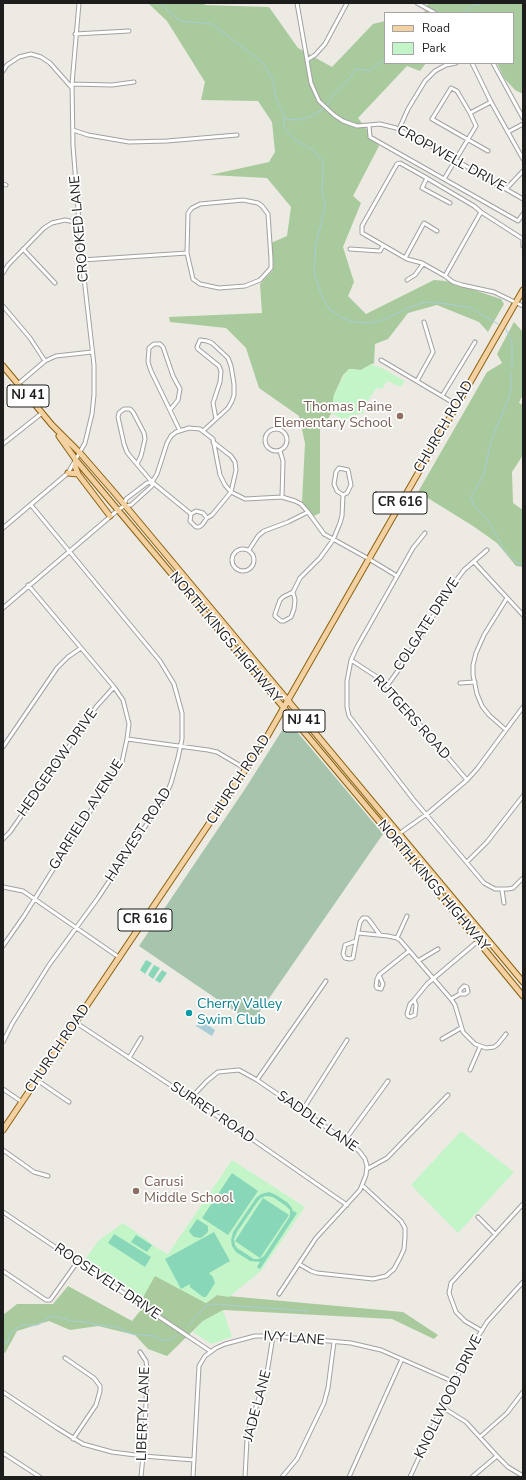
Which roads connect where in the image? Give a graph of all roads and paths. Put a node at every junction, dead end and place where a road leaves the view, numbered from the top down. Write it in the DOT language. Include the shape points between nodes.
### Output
graph roads {
  1 [pos="79,3"];
  2 [pos="297,3"];
  3 [pos="347,3"];
  4 [pos="417,3"];
  5 [pos="422,4"];
  6 [pos="434,12"];
  7 [pos="129,31"];
  8 [pos="75,34"];
  9 [pos="307,60"];
  10 [pos="451,64"];
  11 [pos="472,64"];
  12 [pos="494,64"];
  13 [pos="3,70"];
  14 [pos="134,82"];
  15 [pos="72,84"];
  16 [pos="72,89"];
  17 [pos="491,102"];
  18 [pos="470,113"];
  19 [pos="523,118"];
  20 [pos="523,124"];
  21 [pos="369,125"];
  22 [pos="399,129"];
  23 [pos="73,130"];
  24 [pos="508,132"];
  25 [pos="237,135"];
  26 [pos="468,140"];
  27 [pos="488,151"];
  28 [pos="523,159"];
  29 [pos="456,160"];
  30 [pos="523,171"];
  31 [pos="427,178"];
  32 [pos="444,179"];
  33 [pos="506,189"];
  34 [pos="523,199"];
  35 [pos="450,203"];
  36 [pos="481,212"];
  37 [pos="523,214"];
  38 [pos="79,224"];
  39 [pos="437,231"];
  40 [pos="523,239"];
  41 [pos="383,246"];
  42 [pos="523,246"];
  43 [pos="23,249"];
  44 [pos="350,249"];
  45 [pos="187,253"];
  46 [pos="405,258"];
  47 [pos="82,260"];
  48 [pos="423,264"];
  49 [pos="3,273"];
  50 [pos="445,276"];
  51 [pos="407,280"];
  52 [pos="55,283"];
  53 [pos="523,290"];
  54 [pos="516,303"];
  55 [pos="3,306"];
  56 [pos="523,306"];
  57 [pos="424,322"];
  58 [pos="475,342"];
  59 [pos="92,352"];
  60 [pos="381,360"];
  61 [pos="45,361"];
  62 [pos="3,366"];
  63 [pos="417,381"];
  64 [pos="18,384"];
  65 [pos="442,396"];
  66 [pos="457,405"];
  67 [pos="170,410"];
  68 [pos="42,412"];
  69 [pos="216,419"];
  70 [pos="52,425"];
  71 [pos="203,430"];
  72 [pos="180,431"];
  73 [pos="214,442"];
  74 [pos="3,444"];
  75 [pos="280,451"];
  76 [pos="80,453"];
  77 [pos="76,460"];
  78 [pos="136,464"];
  79 [pos="68,473"];
  80 [pos="78,474"];
  81 [pos="152,482"];
  82 [pos="231,492"];
  83 [pos="343,495"];
  84 [pos="282,497"];
  85 [pos="31,505"];
  86 [pos="124,506"];
  87 [pos="118,510"];
  88 [pos="308,512"];
  89 [pos="190,514"];
  90 [pos="110,516"];
  91 [pos="207,518"];
  92 [pos="3,528"];
  93 [pos="425,533"];
  94 [pos="333,540"];
  95 [pos="249,550"];
  96 [pos="487,550"];
  97 [pos="69,552"];
  98 [pos="369,559"];
  99 [pos="474,562"];
  100 [pos="397,576"];
  101 [pos="28,585"];
  102 [pos="293,592"];
  103 [pos="507,598"];
  104 [pos="3,608"];
  105 [pos="523,615"];
  106 [pos="81,648"];
  107 [pos="352,660"];
  108 [pos="475,682"];
  109 [pos="460,683"];
  110 [pos="387,686"];
  111 [pos="114,687"];
  112 [pos="287,701"];
  113 [pos="523,707"];
  114 [pos="283,708"];
  115 [pos="506,730"];
  116 [pos="127,739"];
  117 [pos="180,745"];
  118 [pos="3,747"];
  119 [pos="246,769"];
  120 [pos="467,780"];
  121 [pos="523,796"];
  122 [pos="427,814"];
  123 [pos="399,833"];
  124 [pos="393,838"];
  125 [pos="3,839"];
  126 [pos="466,862"];
  127 [pos="523,878"];
  128 [pos="3,887"];
  129 [pos="502,890"];
  130 [pos="35,899"];
  131 [pos="504,903"];
  132 [pos="407,916"];
  133 [pos="76,928"];
  134 [pos="358,933"];
  135 [pos="380,935"];
  136 [pos="484,936"];
  137 [pos="397,938"];
  138 [pos="478,941"];
  139 [pos="356,942"];
  140 [pos="3,946"];
  141 [pos="438,949"];
  142 [pos="409,951"];
  143 [pos="120,958"];
  144 [pos="418,961"];
  145 [pos="379,975"];
  146 [pos="433,978"];
  147 [pos="326,981"];
  148 [pos="523,982"];
  149 [pos="460,994"];
  150 [pos="523,996"];
  151 [pos="451,999"];
  152 [pos="414,1000"];
  153 [pos="75,1022"];
  154 [pos="461,1028"];
  155 [pos="506,1034"];
  156 [pos="141,1038"];
  157 [pos="442,1039"];
  158 [pos="347,1040"];
  159 [pos="3,1042"];
  160 [pos="480,1047"];
  161 [pos="129,1058"];
  162 [pos="470,1070"];
  163 [pos="36,1080"];
  164 [pos="257,1080"];
  165 [pos="388,1081"];
  166 [pos="3,1089"];
  167 [pos="448,1095"];
  168 [pos="190,1099"];
  169 [pos="22,1102"];
  170 [pos="69,1102"];
  171 [pos="302,1111"];
  172 [pos="3,1130"];
  173 [pos="345,1140"];
  174 [pos="3,1150"];
  175 [pos="367,1169"];
  176 [pos="48,1176"];
  177 [pos="363,1186"];
  178 [pos="523,1204"];
  179 [pos="347,1205"];
  180 [pos="3,1212"];
  181 [pos="478,1217"];
  182 [pos="495,1234"];
  183 [pos="78,1261"];
  184 [pos="299,1264"];
  185 [pos="3,1271"];
  186 [pos="523,1282"];
  187 [pos="279,1294"];
  188 [pos="482,1331"];
  189 [pos="273,1336"];
  190 [pos="334,1342"];
  191 [pos="210,1351"];
  192 [pos="140,1352"];
  193 [pos="65,1358"];
  194 [pos="402,1359"];
  195 [pos="454,1382"];
  196 [pos="3,1392"];
  197 [pos="523,1392"];
  198 [pos="442,1407"];
  199 [pos="480,1437"];
  200 [pos="73,1439"];
  201 [pos="3,1453"];
  202 [pos="143,1456"];
  203 [pos="497,1456"];
  204 [pos="194,1460"];
  205 [pos="523,1476"];
  206 [pos="40,1477"];
  207 [pos="141,1477"];
  208 [pos="193,1477"];
  209 [pos="245,1477"];
  210 [pos="282,1477"];
  211 [pos="349,1477"];
  212 [pos="410,1477"];
  213 [pos="472,1477"];
  1 -- 8 [label="street, CROOKED LANE"];
  2 -- 9 [label="street, CROPWELL DRIVE"];
  3 -- 9 [label="street" via="325,44"];
  4 -- 5 [label="street"];
  5 -- 6 [label="street"];
  7 -- 8 [label="street"];
  8 -- 15 [label="street, CROOKED LANE"];
  9 -- 21 [label="street, CROPWELL DRIVE" via="311,83 319,102 343,121 357,126"];
  10 -- 22 [label="street" via="435,71 425,81"];
  11 -- 17 [label="street"];
  12 -- 19 [label="street"];
  13 -- 16 [label="street" via="19,57 31,54 50,63"];
  14 -- 15 [label="street" via="112,85"];
  15 -- 16 [label="street, CROOKED LANE"];
  16 -- 23 [label="street, CROOKED LANE"];
  17 -- 18 [label="street"];
  17 -- 24 [label="street"];
  18 -- 26 [label="street" via="476,126"];
  18 -- 26 [label="street" via="457,91 451,88 432,119"];
  20 -- 24 [label="street"];
  21 -- 22 [label="street, CROPWELL DRIVE" via="386,125"];
  21 -- 32 [label="street" via="370,137"];
  22 -- 29 [label="street, CROPWELL DRIVE"];
  23 -- 25 [label="street" via="129,142 167,142"];
  23 -- 38 [label="street, CROOKED LANE"];
  24 -- 28 [label="street"];
  26 -- 27 [label="street"];
  26 -- 29 [label="street"];
  29 -- 32 [label="street"];
  29 -- 33 [label="street, CROPWELL DRIVE"];
  30 -- 33 [label="street"];
  31 -- 35 [label="street" via="422,188"];
  31 -- 36 [label="street"];
  31 -- 41 [label="street" via="400,163 395,165 361,230 365,236"];
  32 -- 37 [label="street" via="518,221"];
  33 -- 34 [label="street, CROPWELL DRIVE"];
  36 -- 40 [label="street"];
  36 -- 50 [label="street"];
  38 -- 43 [label="street" via="65,220 52,223"];
  38 -- 47 [label="street, CROOKED LANE"];
  39 -- 46 [label="street" via="424,223"];
  40 -- 42 [label="street"];
  41 -- 44 [label="street" via="380,251"];
  41 -- 46 [label="street"];
  43 -- 49 [label="street"];
  43 -- 52 [label="street"];
  45 -- 45 [label="street" via="187,217 195,206 247,200 262,206 268,214 271,268 254,283 219,288 200,284 192,278"];
  45 -- 47 [label="street"];
  46 -- 48 [label="street"];
  47 -- 59 [label="street, CROOKED LANE"];
  48 -- 50 [label="street"];
  48 -- 51 [label="street" via="415,275"];
  50 -- 54 [label="street" via="453,282 494,292"];
  53 -- 54 [label="main road, CHURCH ROAD / CR 616"];
  54 -- 56 [label="street"];
  54 -- 66 [label="main road, CHURCH ROAD / CR 616"];
  55 -- 61 [label="street" via="30,338"];
  57 -- 63 [label="street" via="433,352"];
  58 -- 65 [label="street"];
  59 -- 61 [label="street" via="56,356"];
  59 -- 76 [label="street, CROOKED LANE" via="94,395 87,437"];
  60 -- 63 [label="street"];
  61 -- 64 [label="street"];
  62 -- 64 [label="main road, NORTH KINGS HIGHWAY / NJ 41"];
  63 -- 65 [label="street"];
  64 -- 68 [label="main road, NORTH KINGS HIGHWAY / NJ 41"];
  65 -- 66 [label="street"];
  66 -- 98 [label="main road, CHURCH ROAD / CR 616"];
  67 -- 67 [label="street" via="148,362 149,348 154,344 163,347 180,389 178,400"];
  67 -- 72 [label="street"];
  68 -- 70 [label="main road, NORTH KINGS HIGHWAY / NJ 41"];
  68 -- 74 [label="street"];
  69 -- 69 [label="street" via="213,402 221,371 219,366 198,350 200,340 212,343 228,358 231,366 234,384 232,400 228,408"];
  69 -- 71 [label="street"];
  70 -- 76 [label="main road, NORTH KINGS HIGHWAY / NJ 41"];
  70 -- 77 [label="main road, NORTH KINGS HIGHWAY / NJ 41"];
  71 -- 72 [label="street" via="189,428"];
  71 -- 73 [label="street"];
  72 -- 81 [label="street" via="171,436 167,443"];
  73 -- 82 [label="street" via="220,475 224,485"];
  73 -- 82 [label="street" via="235,462 236,470"];
  75 -- 75 [label="street" via="286,444 287,437 278,429 271,430 265,438 266,446 271,450"];
  75 -- 84 [label="street" via="283,461"];
  76 -- 77 [label="street, CROOKED LANE"];
  76 -- 86 [label="main road, NORTH KINGS HIGHWAY / NJ 41"];
  77 -- 79 [label="street, CROOKED LANE"];
  77 -- 80 [label="main road"];
  77 -- 87 [label="main road, NORTH KINGS HIGHWAY / NJ 41"];
  78 -- 78 [label="street" via="127,452 119,424 119,413 124,409 133,412 144,433 141,456"];
  78 -- 81 [label="street"];
  79 -- 80 [label="main road"];
  79 -- 85 [label="street, CROOKED LANE"];
  80 -- 90 [label="main road"];
  81 -- 86 [label="street" via="147,483 126,500"];
  81 -- 86 [label="street" via="152,486 131,505"];
  81 -- 89 [label="street"];
  82 -- 84 [label="street" via="245,499"];
  82 -- 91 [label="street"];
  83 -- 83 [label="street" via="337,491 334,484 339,468 346,469 349,473 350,489"];
  83 -- 94 [label="street" via="342,516"];
  84 -- 88 [label="street" via="300,504"];
  85 -- 92 [label="street, CROOKED LANE"];
  85 -- 97 [label="street, HARVEST ROAD"];
  86 -- 87 [label="street"];
  86 -- 112 [label="main road, NORTH KINGS HIGHWAY / NJ 41"];
  87 -- 90 [label="street"];
  87 -- 114 [label="main road, NORTH KINGS HIGHWAY / NJ 41"];
  88 -- 94 [label="street" via="324,534"];
  88 -- 95 [label="street" via="264,531"];
  89 -- 91 [label="street" via="199,511"];
  89 -- 91 [label="street" via="190,521 196,527 202,525"];
  90 -- 97 [label="street"];
  93 -- 100 [label="street"];
  94 -- 98 [label="street"];
  94 -- 102 [label="street" via="300,578"];
  95 -- 95 [label="street" via="241,549 235,552 232,563 237,569 244,571 253,566 254,555"];
  96 -- 99 [label="street, COLGATE DRIVE"];
  97 -- 101 [label="street"];
  97 -- 117 [label="street, HARVEST ROAD" via="160,661 174,684 182,713"];
  98 -- 100 [label="street"];
  98 -- 112 [label="main road, CHURCH ROAD / CR 616"];
  99 -- 103 [label="street"];
  99 -- 110 [label="street, COLGATE DRIVE" via="464,570 446,593"];
  100 -- 107 [label="street" via="357,646"];
  101 -- 104 [label="street"];
  101 -- 106 [label="street, GARFIELD AVENUE"];
  102 -- 102 [label="street" via="283,597 276,609 275,616 281,621 291,617 295,600"];
  103 -- 105 [label="street"];
  103 -- 108 [label="street" via="484,635 476,654 473,665"];
  106 -- 111 [label="street, GARFIELD AVENUE"];
  106 -- 118 [label="street" via="58,668"];
  107 -- 110 [label="street, RUTGERS ROAD"];
  107 -- 122 [label="street" via="347,681 349,716"];
  108 -- 109 [label="street"];
  108 -- 115 [label="street" via="482,706"];
  110 -- 120 [label="street, RUTGERS ROAD"];
  111 -- 116 [label="street, GARFIELD AVENUE" via="123,700 127,715"];
  111 -- 125 [label="street, HEDGEROW DRIVE" via="96,707"];
  112 -- 114 [label="main road, CHURCH ROAD / CR 616"];
  112 -- 123 [label="main road, NORTH KINGS HIGHWAY / NJ 41"];
  113 -- 115 [label="street"];
  114 -- 119 [label="main road, CHURCH ROAD / CR 616"];
  114 -- 124 [label="main road, NORTH KINGS HIGHWAY / NJ 41"];
  115 -- 120 [label="street"];
  116 -- 117 [label="street"];
  116 -- 130 [label="street, GARFIELD AVENUE" via="122,762"];
  117 -- 119 [label="street" via="217,752"];
  117 -- 133 [label="street, HARVEST ROAD" via="172,783 166,795"];
  119 -- 143 [label="main road, CHURCH ROAD / CR 616"];
  120 -- 122 [label="street"];
  121 -- 126 [label="street" via="487,842"];
  122 -- 123 [label="street"];
  122 -- 126 [label="street"];
  123 -- 124 [label="street"];
  123 -- 136 [label="main road, NORTH KINGS HIGHWAY / NJ 41"];
  124 -- 138 [label="main road, NORTH KINGS HIGHWAY / NJ 41"];
  126 -- 129 [label="street" via="484,883"];
  127 -- 129 [label="street" via="513,888"];
  128 -- 130 [label="street" via="23,891"];
  129 -- 131 [label="street"];
  130 -- 133 [label="street"];
  130 -- 140 [label="street, GARFIELD AVENUE"];
  132 -- 137 [label="street"];
  133 -- 143 [label="street"];
  133 -- 159 [label="street, HARVEST ROAD" via="49,965"];
  134 -- 135 [label="street"];
  134 -- 135 [label="street" via="361,919 365,917"];
  134 -- 139 [label="street"];
  135 -- 137 [label="street"];
  136 -- 138 [label="street"];
  136 -- 148 [label="main road, NORTH KINGS HIGHWAY / NJ 41"];
  137 -- 142 [label="street"];
  138 -- 146 [label="street"];
  138 -- 150 [label="main road, NORTH KINGS HIGHWAY / NJ 41"];
  139 -- 139 [label="street" via="345,945 345,958 353,958"];
  141 -- 144 [label="street"];
  142 -- 144 [label="street"];
  142 -- 145 [label="street"];
  143 -- 153 [label="main road, CHURCH ROAD / CR 616"];
  144 -- 146 [label="street"];
  146 -- 151 [label="street"];
  146 -- 152 [label="street"];
  147 -- 164 [label="street"];
  149 -- 151 [label="street"];
  151 -- 154 [label="street"];
  152 -- 152 [label="street" via="407,1014 410,1018 415,1015"];
  153 -- 161 [label="street, SURREY ROAD"];
  153 -- 163 [label="main road, CHURCH ROAD / CR 616"];
  154 -- 157 [label="street"];
  154 -- 160 [label="street" via="469,1040"];
  155 -- 160 [label="street" via="494,1047"];
  156 -- 161 [label="street"];
  158 -- 171 [label="street"];
  160 -- 162 [label="street"];
  161 -- 168 [label="street, SURREY ROAD"];
  163 -- 169 [label="main road, CHURCH ROAD / CR 616"];
  163 -- 170 [label="street"];
  164 -- 168 [label="street, SADDLE LANE" via="239,1070 223,1070 207,1081"];
  164 -- 171 [label="street, SADDLE LANE"];
  165 -- 173 [label="street"];
  166 -- 169 [label="street"];
  167 -- 175 [label="street" via="387,1158"];
  168 -- 179 [label="street, SURREY ROAD"];
  169 -- 172 [label="main road, CHURCH ROAD / CR 616"];
  171 -- 173 [label="street, SADDLE LANE"];
  173 -- 175 [label="street, SADDLE LANE" via="359,1151 365,1159"];
  174 -- 176 [label="street" via="34,1172"];
  175 -- 177 [label="street, SADDLE LANE"];
  177 -- 179 [label="street, SADDLE LANE"];
  177 -- 184 [label="street" via="401,1221 404,1228 404,1249 394,1268 386,1276 373,1279 317,1273"];
  178 -- 182 [label="street"];
  179 -- 184 [label="street, SADDLE LANE" via="316,1238"];
  180 -- 183 [label="street, ROOSEVELT DRIVE"];
  181 -- 182 [label="street"];
  182 -- 188 [label="street" via="451,1282 449,1293 456,1312"];
  183 -- 185 [label="street" via="51,1299 46,1300"];
  183 -- 191 [label="street, ROOSEVELT DRIVE"];
  184 -- 187 [label="street, SADDLE LANE"];
  186 -- 188 [label="street, KNOLLWOOD DRIVE"];
  188 -- 195 [label="street, KNOLLWOOD DRIVE"];
  189 -- 190 [label="street, IVY LANE"];
  189 -- 191 [label="street, IVY LANE" via="255,1336"];
  189 -- 209 [label="street, JADE LANE" via="267,1373 247,1439"];
  190 -- 194 [label="street, IVY LANE" via="371,1347"];
  190 -- 210 [label="street" via="324,1403 297,1459"];
  191 -- 204 [label="street" via="202,1359 198,1371"];
  192 -- 202 [label="street, LIBERTY LANE" via="147,1368"];
  193 -- 200 [label="street" via="94,1378 100,1386 96,1405"];
  194 -- 195 [label="street, IVY LANE"];
  194 -- 211 [label="street"];
  195 -- 198 [label="street, KNOLLWOOD DRIVE"];
  196 -- 200 [label="street"];
  197 -- 199 [label="street" via="507,1413"];
  198 -- 199 [label="street" via="466,1422"];
  198 -- 212 [label="street, KNOLLWOOD DRIVE"];
  199 -- 203 [label="street"];
  200 -- 202 [label="street" via="98,1449"];
  201 -- 206 [label="street"];
  202 -- 204 [label="street"];
  202 -- 207 [label="street, LIBERTY LANE"];
  203 -- 205 [label="street"];
  203 -- 213 [label="street"];
  204 -- 208 [label="street"];
}
